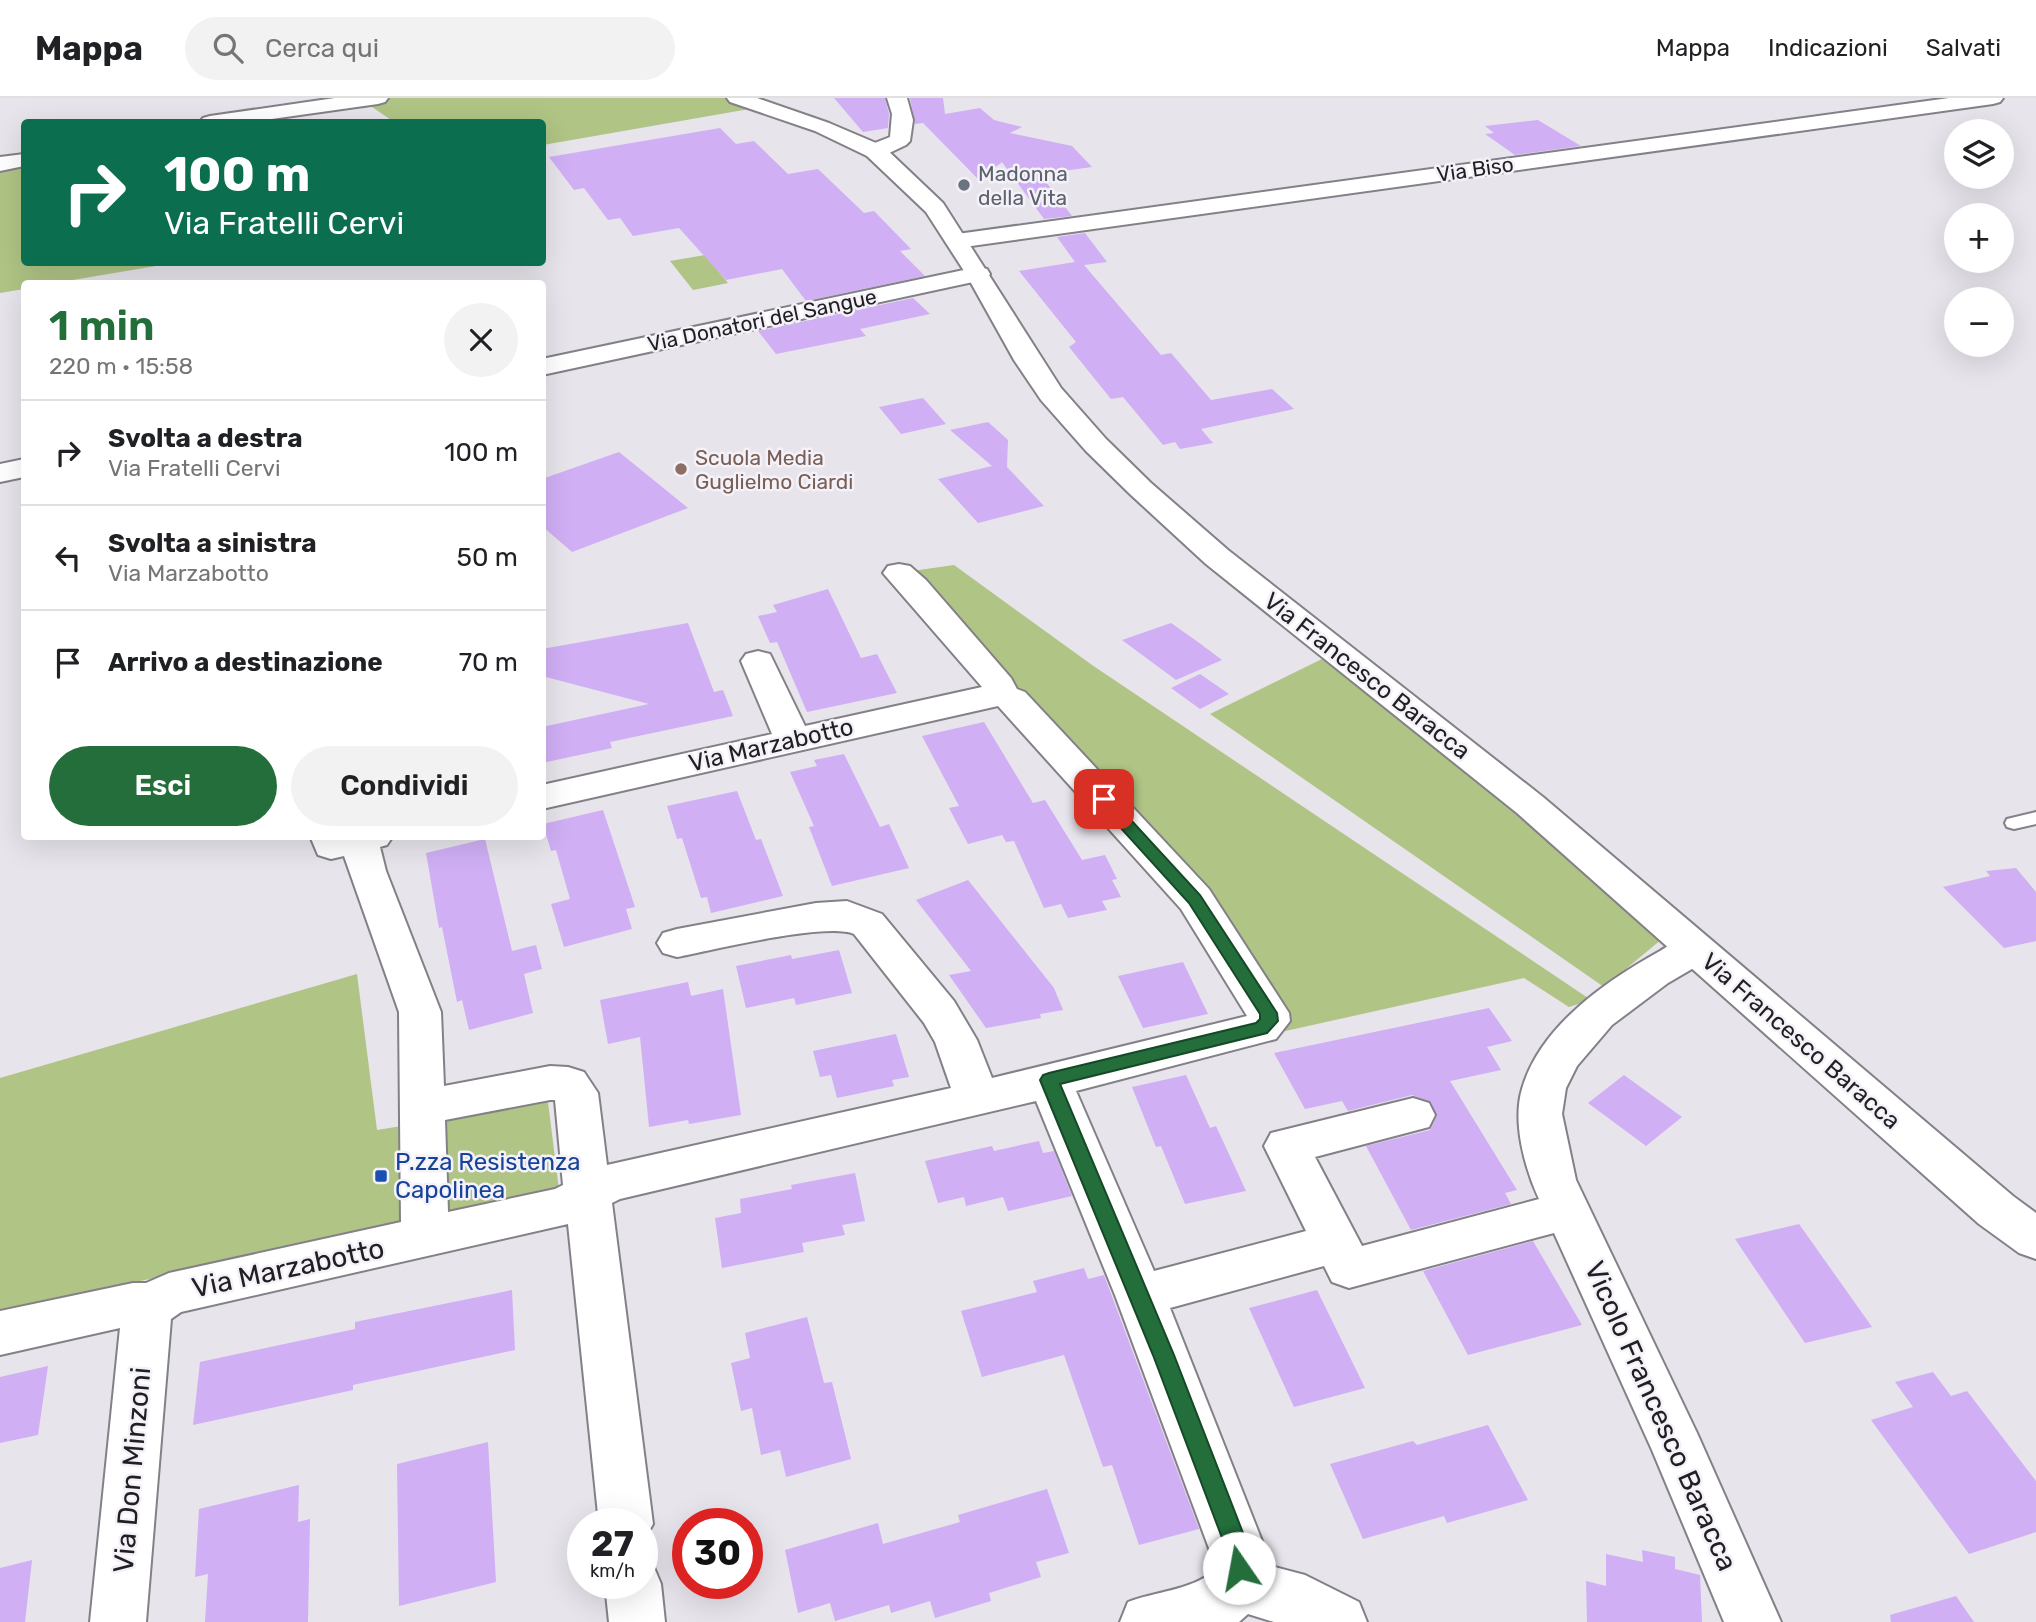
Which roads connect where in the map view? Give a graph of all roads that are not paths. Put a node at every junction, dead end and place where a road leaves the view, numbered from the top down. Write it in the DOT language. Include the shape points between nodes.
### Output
graph roads {
  1 [pos="378,98"];
  2 [pos="737,98"];
  3 [pos="897,98"];
  4 [pos="1993,98"];
  5 [pos="239,119"];
  6 [pos="21,145"];
  7 [pos="0,148"];
  8 [pos="875,150"];
  9 [pos="21,160"];
  10 [pos="0,163"];
  11 [pos="957,241"];
  12 [pos="978,274"];
  13 [pos="546,367"];
  14 [pos="21,469"];
  15 [pos="0,473"];
  16 [pos="899,573"];
  17 [pos="758,661"];
  18 [pos="1000,695"];
  19 [pos="793,740"];
  20 [pos="546,796"];
  21 [pos="2036,818"];
  22 [pos="2014,823"];
  23 [pos="355,840"];
  24 [pos="677,943"];
  25 [pos="1696,949"];
  26 [pos="1049,1080"];
  27 [pos="977,1099"];
  28 [pos="421,1107"];
  29 [pos="1413,1115"];
  30 [pos="586,1196"];
  31 [pos="1566,1211"];
  32 [pos="425,1237"];
  33 [pos="2036,1239"];
  34 [pos="1352,1258"];
  35 [pos="1140,1295"];
  36 [pos="149,1311"];
  37 [pos="0,1333"];
  38 [pos="623,1508"];
  39 [pos="1240,1585"];
  40 [pos="635,1599"];
  41 [pos="118,1622"];
  42 [pos="637,1622"];
  43 [pos="1148,1622"];
  44 [pos="1339,1622"];
  45 [pos="1753,1622"];
  1 -- 5 [label="street"];
  2 -- 8 [label="street, Via Francesco Baracca"];
  3 -- 8 [label="street" via="903,126 898,141"];
  4 -- 11 [label="street, Via Biso"];
  6 -- 7 [label="street"];
  8 -- 11 [label="street, Via Francesco Baracca" via="935,208"];
  9 -- 10 [label="street"];
  11 -- 12 [label="street, Via Francesco Baracca"];
  12 -- 13 [label="street, Via Donatori del Sangue"];
  12 -- 25 [label="street, Via Francesco Baracca" via="1051,394 1141,489 1217,556 1530,805"];
  14 -- 15 [label="street"];
  16 -- 18 [label="street" via="999,685"];
  17 -- 19 [label="street"];
  18 -- 19 [label="street, Via Marzabotto"];
  18 -- 26 [label="street" via="1013,699 1195,899 1268,1013 1269,1021 1261,1028"];
  19 -- 20 [label="street, Via Marzabotto"];
  21 -- 22 [label="lane"];
  23 -- 28 [label="street" via="420,1012"];
  24 -- 27 [label="street" via="816,916 847,915 868,924 939,1012 956,1040"];
  25 -- 31 [label="street, Vicolo Francesco Baracca" via="1653,973 1597,1014 1560,1056 1545,1088 1540,1114 1546,1154"];
  25 -- 33 [label="street, Via Francesco Baracca" via="1996,1210"];
  26 -- 27 [label="street"];
  26 -- 35 [label="street"];
  27 -- 30 [label="street" via="610,1183"];
  28 -- 30 [label="street" via="550,1083 568,1084 576,1093"];
  28 -- 32 [label="street"];
  29 -- 34 [label="street" via="1287,1146"];
  30 -- 32 [label="street, Via Marzabotto" via="564,1206"];
  30 -- 38 [label="street"];
  31 -- 34 [label="street"];
  31 -- 45 [label="street, Vicolo Francesco Baracca"];
  32 -- 36 [label="street, Via Marzabotto" via="169,1294"];
  34 -- 35 [label="street"];
  35 -- 39 [label="street" via="1238,1551"];
  36 -- 37 [label="street, Via Marzabotto" via="133,1304"];
  36 -- 41 [label="street, Via Don Minzoni"];
  39 -- 43 [label="street" via="1217,1604"];
  39 -- 44 [label="street" via="1305,1603"];
  40 -- 42 [label="street"];
}
